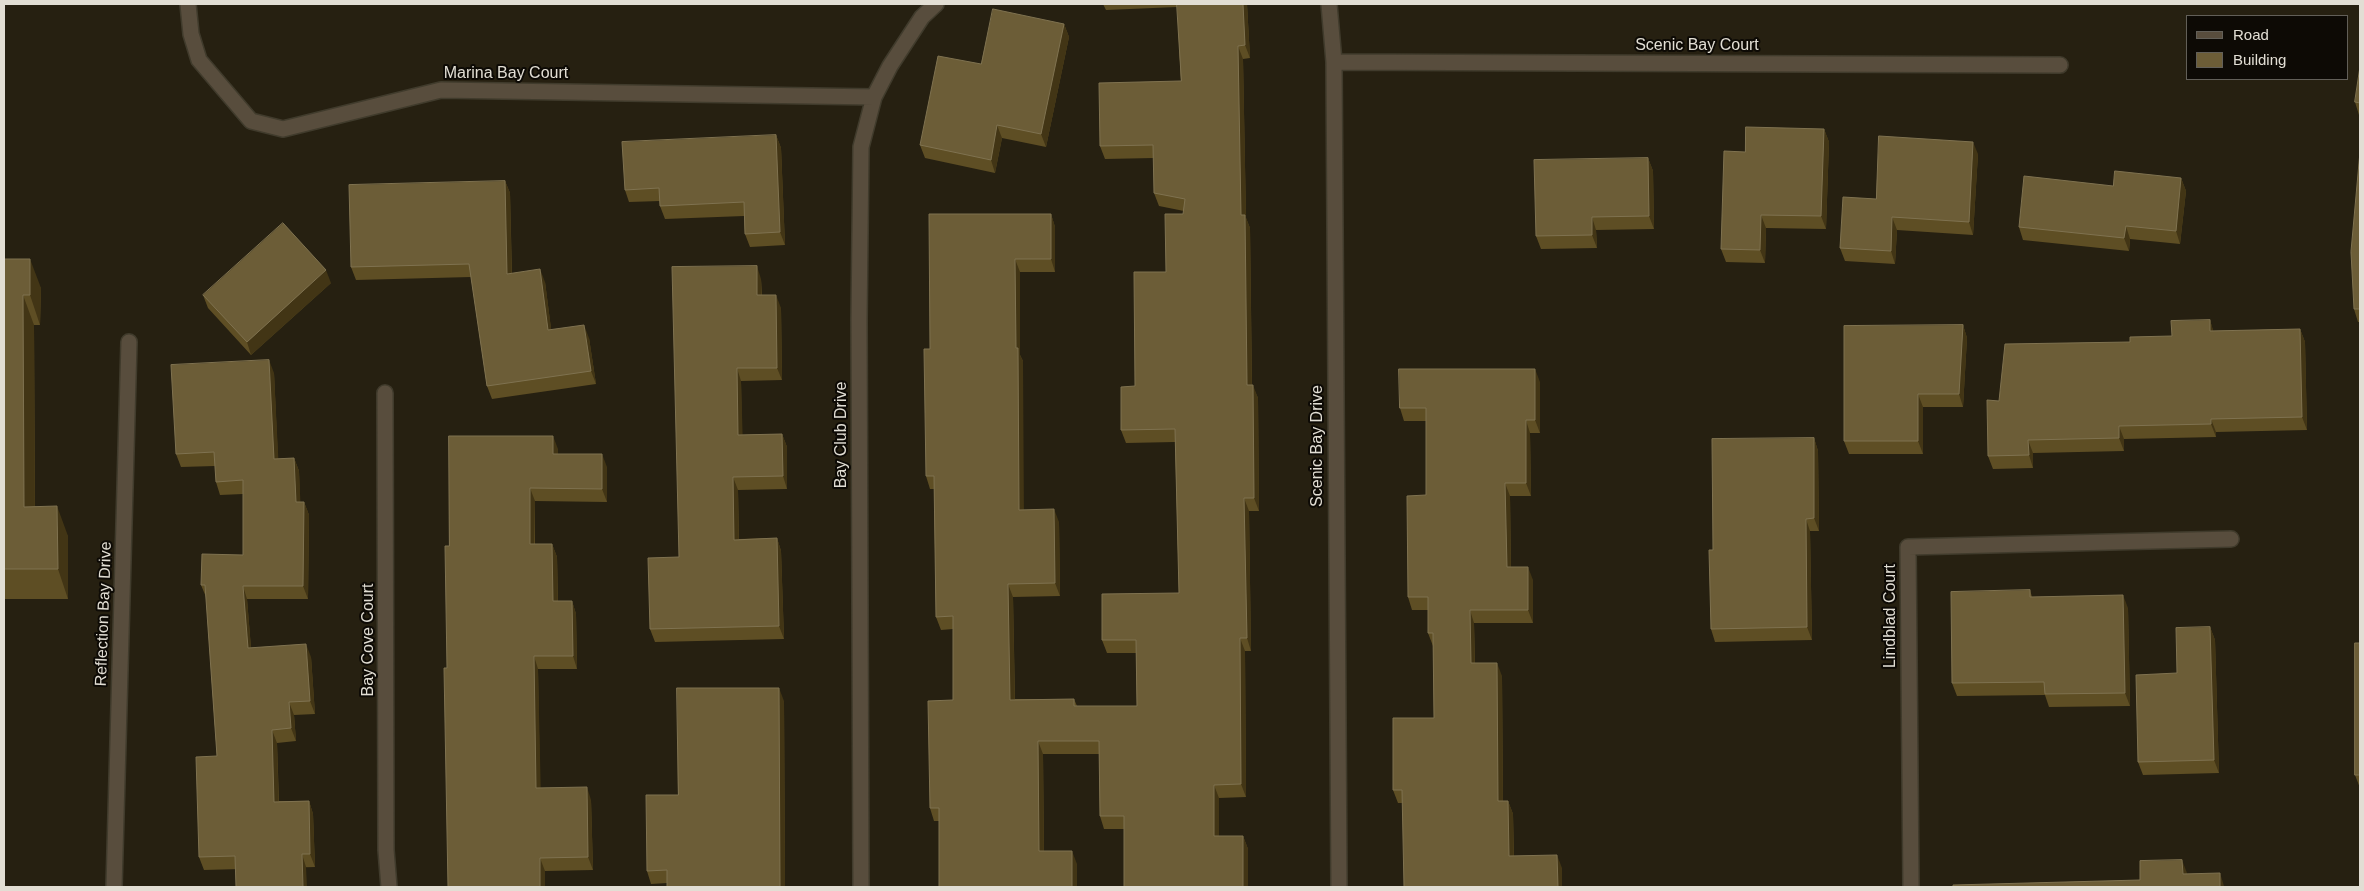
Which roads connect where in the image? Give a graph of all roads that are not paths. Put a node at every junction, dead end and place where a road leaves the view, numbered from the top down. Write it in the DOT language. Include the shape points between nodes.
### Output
graph roads {
  1 [pos="188,4"];
  2 [pos="936,4"];
  3 [pos="1329,4"];
  4 [pos="1334,62"];
  5 [pos="2060,65"];
  6 [pos="874,96"];
  7 [pos="129,342"];
  8 [pos="385,393"];
  9 [pos="2231,539"];
  10 [pos="114,887"];
  11 [pos="389,887"];
  12 [pos="861,887"];
  13 [pos="1339,887"];
  14 [pos="1911,887"];
  1 -- 6 [label="street, Marina Bay Court" via="191,34 199,60 251,121 283,128 441,90"];
  2 -- 6 [label="street, Bay Club Drive" via="922,17"];
  3 -- 4 [label="street, Scenic Bay Drive"];
  4 -- 5 [label="street, Scenic Bay Court"];
  4 -- 13 [label="street, Scenic Bay Drive"];
  6 -- 12 [label="street, Bay Club Drive" via="861,147"];
  7 -- 10 [label="street, Reflection Bay Drive"];
  8 -- 11 [label="street, Bay Cove Court" via="386,850"];
  9 -- 14 [label="street, Lindblad Court" via="1908,547"];
}
